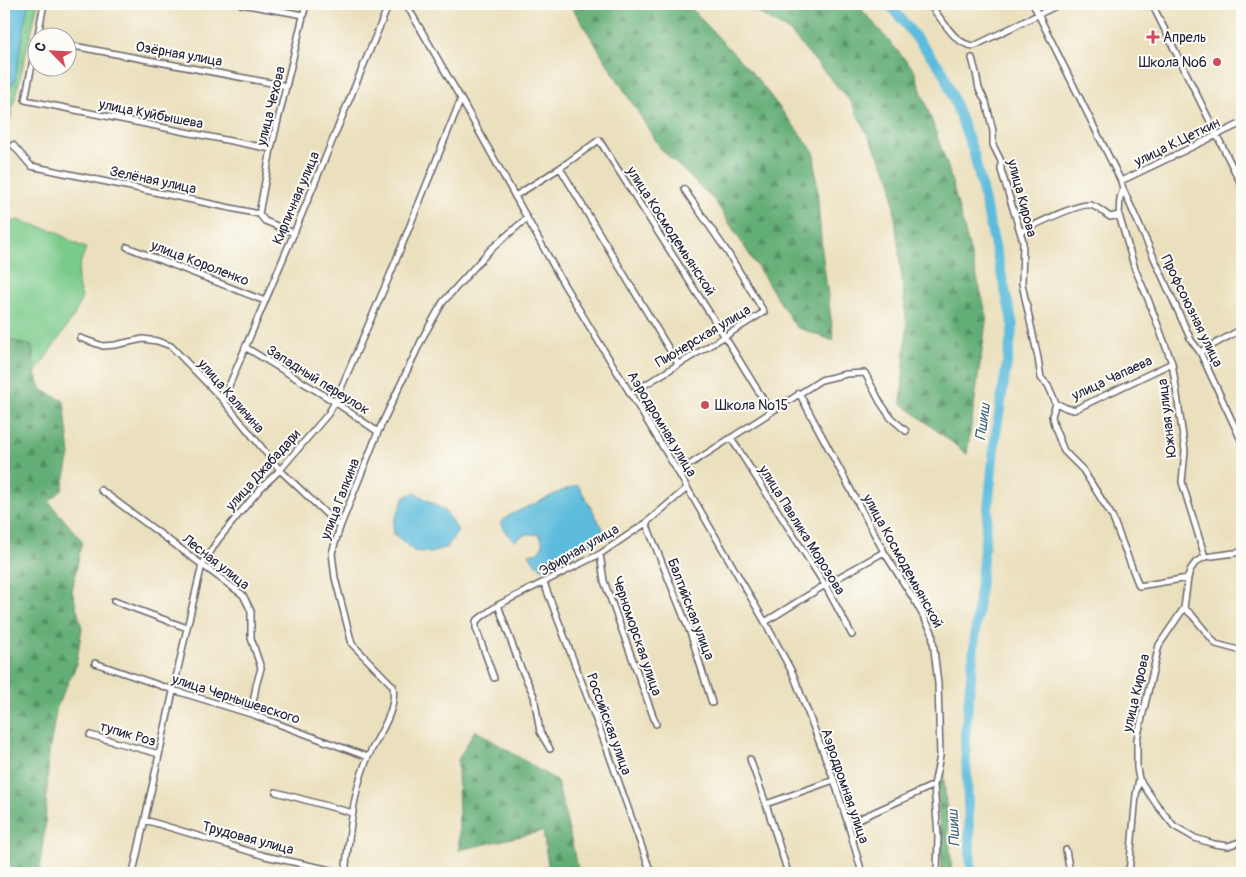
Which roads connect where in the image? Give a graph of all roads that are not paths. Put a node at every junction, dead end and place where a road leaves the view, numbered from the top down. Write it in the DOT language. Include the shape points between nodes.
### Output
graph roads {
  1 [pos="44,4"];
  2 [pos="241,4"];
  3 [pos="306,4"];
  4 [pos="389,4"];
  5 [pos="406,4"];
  6 [pos="928,4"];
  7 [pos="1033,4"];
  8 [pos="1060,4"];
  9 [pos="1152,4"];
  10 [pos="304,15"];
  11 [pos="1038,15"];
  12 [pos="39,28"];
  13 [pos="78,47"];
  14 [pos="972,58"];
  15 [pos="30,78"];
  16 [pos="287,86"];
  17 [pos="461,99"];
  18 [pos="1242,123"];
  19 [pos="1217,135"];
  20 [pos="13,145"];
  21 [pos="271,150"];
  22 [pos="560,168"];
  23 [pos="1122,181"];
  24 [pos="1242,186"];
  25 [pos="684,189"];
  26 [pos="1123,189"];
  27 [pos="515,196"];
  28 [pos="259,214"];
  29 [pos="1119,215"];
  30 [pos="527,218"];
  31 [pos="294,232"];
  32 [pos="1020,232"];
  33 [pos="127,247"];
  34 [pos="265,301"];
  35 [pos="1242,328"];
  36 [pos="725,336"];
  37 [pos="80,338"];
  38 [pos="245,347"];
  39 [pos="1200,352"];
  40 [pos="1172,363"];
  41 [pos="678,364"];
  42 [pos="799,393"];
  43 [pos="630,394"];
  44 [pos="223,400"];
  45 [pos="335,402"];
  46 [pos="1056,403"];
  47 [pos="771,412"];
  48 [pos="906,431"];
  49 [pos="378,432"];
  50 [pos="731,438"];
  51 [pos="1242,442"];
  52 [pos="280,470"];
  53 [pos="678,472"];
  54 [pos="687,488"];
  55 [pos="101,490"];
  56 [pos="646,523"];
  57 [pos="340,527"];
  58 [pos="884,552"];
  59 [pos="1242,552"];
  60 [pos="600,554"];
  61 [pos="1205,557"];
  62 [pos="202,565"];
  63 [pos="1188,578"];
  64 [pos="544,583"];
  65 [pos="825,586"];
  66 [pos="114,602"];
  67 [pos="498,605"];
  68 [pos="1184,608"];
  69 [pos="765,622"];
  70 [pos="187,628"];
  71 [pos="852,635"];
  72 [pos="1242,651"];
  73 [pos="95,663"];
  74 [pos="494,678"];
  75 [pos="173,690"];
  76 [pos="712,703"];
  77 [pos="251,714"];
  78 [pos="656,724"];
  79 [pos="90,735"];
  80 [pos="550,749"];
  81 [pos="160,754"];
  82 [pos="368,757"];
  83 [pos="750,759"];
  84 [pos="1139,779"];
  85 [pos="834,780"];
  86 [pos="934,785"];
  87 [pos="276,792"];
  88 [pos="766,804"];
  89 [pos="353,813"];
  90 [pos="145,820"];
  91 [pos="848,824"];
  92 [pos="1242,841"];
  93 [pos="1066,850"];
  94 [pos="1129,872"];
  95 [pos="134,873"];
  96 [pos="345,873"];
  97 [pos="651,873"];
  98 [pos="788,873"];
  99 [pos="862,873"];
  100 [pos="937,873"];
  101 [pos="1070,873"];
  102 [pos="1118,873"];
  1 -- 12 [label="street"];
  2 -- 10 [label="street"];
  3 -- 10 [label="street, улица Чехова"];
  4 -- 31 [label="street, Кирпичная улица"];
  5 -- 17 [label="street, Аэродромная улица"];
  6 -- 11 [label="street" via="958,39 974,46"];
  7 -- 11 [label="street, Профсоюзная улица"];
  8 -- 11 [label="street"];
  9 -- 19 [label="street"];
  10 -- 16 [label="street, улица Чехова"];
  11 -- 23 [label="street, Профсоюзная улица"];
  13 -- 16 [label="street, Озёрная улица"];
  14 -- 32 [label="street, улица Кирова" via="993,130 993,145 1001,161"];
  15 -- 21 [label="street, улица Куйбышева" via="26,100"];
  16 -- 21 [label="street, улица Чехова"];
  17 -- 27 [label="street, Аэродромная улица"];
  17 -- 45 [label="street, улица Джабадари"];
  18 -- 19 [label="street, улица К.Цеткин"];
  19 -- 23 [label="street, улица К.Цеткин"];
  19 -- 24 [label="street"];
  20 -- 28 [label="street, Зелёная улица" via="31,166"];
  21 -- 28 [label="street, улица Чехова"];
  22 -- 27 [label="street"];
  22 -- 36 [label="street, улица Космодемьянской" via="599,140"];
  22 -- 41 [label="street"];
  23 -- 26 [label="street, Профсоюзная улица"];
  25 -- 36 [label="street, Пионерская улица" via="764,312"];
  26 -- 29 [label="street, Профсоюзная улица"];
  26 -- 39 [label="street, Профсоюзная улица" via="1191,340"];
  27 -- 30 [label="street, Аэродромная улица"];
  28 -- 31 [label="street, Зелёная улица" via="265,221"];
  29 -- 32 [label="street" via="1110,217 1088,204 1066,210"];
  29 -- 40 [label="street, Профсоюзная улица" via="1135,269"];
  30 -- 43 [label="street, Аэродромная улица"];
  30 -- 49 [label="street, улица Галкина" via="490,250 443,302"];
  31 -- 34 [label="street, Кирпичная улица"];
  32 -- 46 [label="street, улица Кирова" via="1023,241 1022,284 1040,378 1048,385"];
  33 -- 34 [label="street, улица Короленко"];
  34 -- 38 [label="street, Кирпичная улица"];
  35 -- 39 [label="street"];
  36 -- 41 [label="street, Пионерская улица"];
  36 -- 47 [label="street, улица Космодемьянской"];
  37 -- 44 [label="street, улица Калинина" via="103,346 143,339 171,346"];
  38 -- 44 [label="street, Кирпичная улица"];
  38 -- 45 [label="street, Западный переулок"];
  39 -- 51 [label="street, Профсоюзная улица"];
  40 -- 46 [label="street, улица Чапаева" via="1074,410"];
  40 -- 61 [label="street, Южная улица" via="1185,452 1182,482"];
  41 -- 43 [label="street, Пионерская улица"];
  42 -- 47 [label="street"];
  42 -- 48 [label="street" via="821,380 865,373 891,418"];
  42 -- 58 [label="street, улица Космодемьянской"];
  43 -- 53 [label="street, Аэродромная улица"];
  44 -- 52 [label="street, улица Калинина"];
  45 -- 49 [label="street, Западный переулок"];
  45 -- 52 [label="street, улица Джабадари"];
  46 -- 63 [label="street, улица Чапаева" via="1052,416 1064,451 1083,470 1112,516 1138,586"];
  47 -- 50 [label="street"];
  49 -- 57 [label="street, улица Галкина"];
  50 -- 53 [label="street"];
  50 -- 65 [label="street, улица Павлика Морозова"];
  52 -- 57 [label="street, улица Калинина"];
  52 -- 62 [label="street, улица Джабадари" via="239,514"];
  53 -- 54 [label="street, Аэродромная улица"];
  54 -- 56 [label="street, Эфирная улица"];
  54 -- 69 [label="street, Аэродромная улица"];
  55 -- 62 [label="street, Лесная улица"];
  56 -- 60 [label="street, Эфирная улица"];
  56 -- 76 [label="street, Балтийская улица" via="691,635"];
  57 -- 82 [label="street, улица Галкина" via="332,553 352,644 393,686 394,693 390,713"];
  58 -- 65 [label="street"];
  58 -- 86 [label="street, улица Космодемьянской" via="932,632 938,684 940,756"];
  59 -- 61 [label="street"];
  60 -- 64 [label="street, Эфирная улица"];
  60 -- 78 [label="street, Черноморская улица" via="604,581"];
  61 -- 63 [label="street" via="1196,562"];
  62 -- 70 [label="street, улица Джабадари"];
  62 -- 77 [label="street, Лесная улица" via="243,595 251,611 251,638 260,668"];
  63 -- 68 [label="street, улица Кирова"];
  64 -- 67 [label="street, Эфирная улица"];
  64 -- 97 [label="street, Российская улица"];
  65 -- 69 [label="street"];
  65 -- 71 [label="street, улица Павлика Морозова"];
  66 -- 70 [label="street"];
  67 -- 74 [label="street, Эфирная улица" via="476,621"];
  67 -- 80 [label="street" via="534,696 540,732"];
  68 -- 72 [label="street" via="1216,644"];
  68 -- 84 [label="street, улица Кирова" via="1159,646 1137,739"];
  69 -- 85 [label="street, Аэродромная улица" via="793,674"];
  70 -- 75 [label="street, улица Джабадари"];
  73 -- 75 [label="street, улица Чернышевского"];
  75 -- 77 [label="street, улица Чернышевского"];
  75 -- 81 [label="street, улица Джабадари"];
  77 -- 82 [label="street, улица Чернышевского"];
  79 -- 81 [label="street, тупик Роз"];
  81 -- 90 [label="street, улица Джабадари"];
  82 -- 89 [label="street, улица Галкина" via="356,790"];
  83 -- 88 [label="street"];
  84 -- 92 [label="street" via="1174,826 1214,844 1228,846"];
  84 -- 94 [label="street, улица Кирова"];
  85 -- 88 [label="street"];
  85 -- 91 [label="street, Аэродромная улица"];
  86 -- 91 [label="street"];
  86 -- 100 [label="street, улица Космодемьянской"];
  87 -- 89 [label="street"];
  88 -- 98 [label="street"];
  89 -- 96 [label="street, улица Галкина"];
  90 -- 95 [label="street, улица Джабадари"];
  90 -- 96 [label="street, Трудовая улица" via="265,856"];
  91 -- 99 [label="street, Аэродромная улица"];
  93 -- 101 [label="street"];
  94 -- 102 [label="street"];
}
